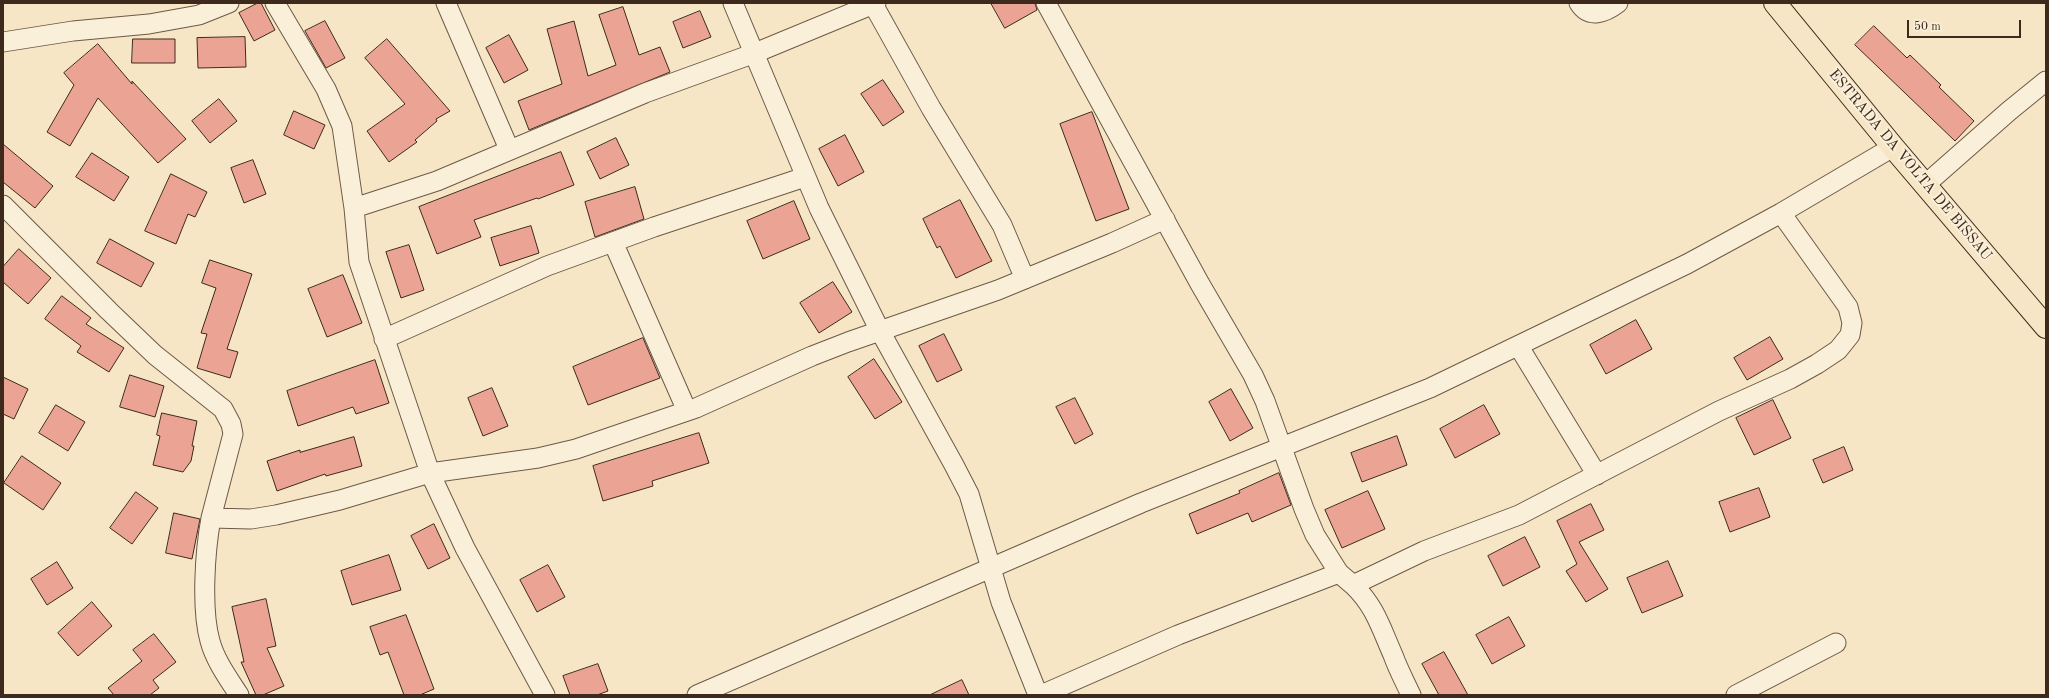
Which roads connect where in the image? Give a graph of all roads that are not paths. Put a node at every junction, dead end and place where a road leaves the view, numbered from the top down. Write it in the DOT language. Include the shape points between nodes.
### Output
graph roads {
  1 [pos="229,3"];
  2 [pos="275,3"];
  3 [pos="446,3"];
  4 [pos="733,3"];
  5 [pos="1046,3"];
  6 [pos="1579,3"];
  7 [pos="1618,3"];
  8 [pos="1775,3"];
  9 [pos="875,4"];
  10 [pos="3,42"];
  11 [pos="755,53"];
  12 [pos="2046,81"];
  13 [pos="1893,147"];
  14 [pos="509,149"];
  15 [pos="805,177"];
  16 [pos="1926,184"];
  17 [pos="3,205"];
  18 [pos="354,208"];
  19 [pos="1781,213"];
  20 [pos="1165,219"];
  21 [pos="613,242"];
  22 [pos="1025,279"];
  23 [pos="2046,327"];
  24 [pos="880,330"];
  25 [pos="384,338"];
  26 [pos="1519,347"];
  27 [pos="687,411"];
  28 [pos="1281,446"];
  29 [pos="430,473"];
  30 [pos="1597,475"];
  31 [pos="211,518"];
  32 [pos="991,569"];
  33 [pos="1339,573"];
  34 [pos="1353,585"];
  35 [pos="1836,643"];
  36 [pos="239,695"];
  37 [pos="544,695"];
  38 [pos="698,695"];
  39 [pos="1039,695"];
  40 [pos="1412,695"];
  41 [pos="1736,695"];
  1 -- 10 [label="street" via="199,14 149,24 73,31"];
  2 -- 18 [label="street" via="326,89 340,120"];
  3 -- 14 [label="street"];
  4 -- 11 [label="street"];
  5 -- 20 [label="street"];
  6 -- 7 [label="street" via="1592,13 1601,13"];
  8 -- 13 [label="main road, ESTRADA DA VOLTA DE BISSAU"];
  9 -- 11 [label="street"];
  9 -- 22 [label="street" via="943,128 1002,224"];
  11 -- 14 [label="street" via="646,93"];
  11 -- 15 [label="street"];
  12 -- 16 [label="street"];
  13 -- 16 [label="main road, ESTRADA DA VOLTA DE BISSAU"];
  13 -- 19 [label="street"];
  14 -- 18 [label="street" via="437,181"];
  15 -- 21 [label="street"];
  15 -- 24 [label="street"];
  16 -- 23 [label="main road, ESTRADA DA VOLTA DE BISSAU"];
  17 -- 31 [label="street" via="150,350 223,409 233,434"];
  18 -- 25 [label="street" via="359,262"];
  19 -- 26 [label="street" via="1687,264"];
  19 -- 30 [label="street" via="1848,307 1852,323 1850,335 1838,350 1797,375 1712,414"];
  20 -- 22 [label="street"];
  20 -- 28 [label="street" via="1253,376"];
  21 -- 25 [label="street" via="526,274"];
  21 -- 27 [label="street"];
  22 -- 24 [label="street"];
  24 -- 27 [label="street" via="812,356"];
  24 -- 32 [label="street" via="968,494"];
  25 -- 29 [label="street"];
  26 -- 28 [label="street" via="1430,388"];
  26 -- 30 [label="street"];
  27 -- 29 [label="street" via="561,452 506,463"];
  28 -- 32 [label="street" via="1141,503"];
  28 -- 33 [label="street" via="1312,528"];
  29 -- 31 [label="street" via="340,500 276,515 251,519"];
  29 -- 37 [label="street" via="465,548"];
  30 -- 34 [label="street" via="1518,515 1424,551"];
  31 -- 36 [label="street" via="204,617 210,642 224,672"];
  32 -- 38 [label="street"];
  32 -- 39 [label="street" via="1017,646"];
  33 -- 34 [label="street"];
  33 -- 39 [label="street" via="1178,635"];
  34 -- 40 [label="street" via="1376,614"];
  35 -- 41 [label="street"];
}
